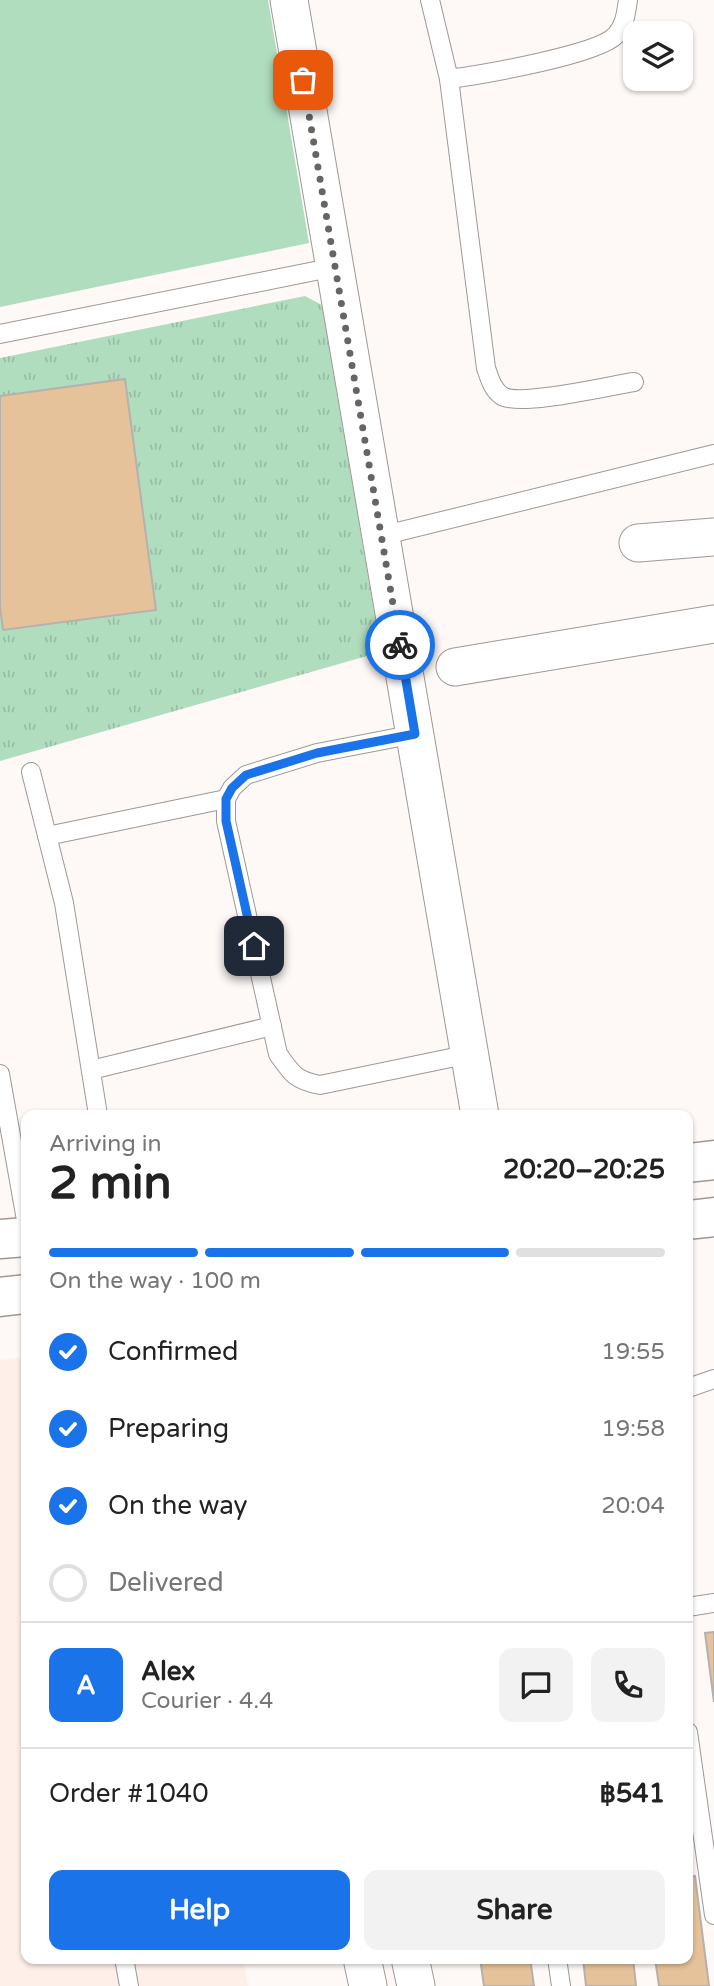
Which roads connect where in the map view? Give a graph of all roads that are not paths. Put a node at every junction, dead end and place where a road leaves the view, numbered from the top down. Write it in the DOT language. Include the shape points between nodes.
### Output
graph roads {
  1 [pos="289,0"];
  2 [pos="430,0"];
  3 [pos="628,0"];
  4 [pos="449,79"];
  5 [pos="335,267"];
  6 [pos="0,334"];
  7 [pos="634,382"];
  8 [pos="714,454"];
  9 [pos="381,536"];
  10 [pos="714,537"];
  11 [pos="638,543"];
  12 [pos="714,624"];
  13 [pos="455,667"];
  14 [pos="415,734"];
  15 [pos="32,772"];
  16 [pos="226,799"];
  17 [pos="47,836"];
  18 [pos="272,1026"];
  19 [pos="470,1054"];
  20 [pos="90,1070"];
  21 [pos="0,1074"];
  22 [pos="97,1110"];
  23 [pos="479,1110"];
  24 [pos="714,1160"];
  25 [pos="693,1162"];
  26 [pos="21,1192"];
  27 [pos="714,1217"];
  28 [pos="693,1219"];
  29 [pos="21,1238"];
  30 [pos="0,1240"];
  31 [pos="21,1295"];
  32 [pos="0,1297"];
  33 [pos="714,1379"];
  34 [pos="693,1386"];
  35 [pos="714,1603"];
  36 [pos="693,1606"];
  37 [pos="693,1767"];
  38 [pos="714,1915"];
  39 [pos="125,1964"];
  40 [pos="363,1964"];
  41 [pos="411,1964"];
  42 [pos="558,1964"];
  43 [pos="129,1986"];
  44 [pos="368,1986"];
  45 [pos="416,1986"];
  46 [pos="561,1986"];
  1 -- 5 [label="street"];
  2 -- 4 [label="lane"];
  3 -- 4 [label="lane" via="625,21 607,43"];
  4 -- 7 [label="lane" via="486,368 494,390 505,398 527,400"];
  5 -- 6 [label="lane"];
  5 -- 9 [label="street"];
  8 -- 9 [label="lane"];
  9 -- 14 [label="street"];
  10 -- 11 [label="street"];
  12 -- 13 [label="street"];
  14 -- 16 [label="lane" via="317,753 246,775"];
  14 -- 19 [label="street"];
  15 -- 17 [label="lane"];
  16 -- 17 [label="lane"];
  16 -- 18 [label="lane" via="226,821"];
  17 -- 20 [label="lane" via="64,902"];
  18 -- 19 [label="lane" via="278,1054 292,1074 320,1085"];
  18 -- 20 [label="lane"];
  19 -- 23 [label="street"];
  20 -- 22 [label="lane"];
  21 -- 26 [label="lane"];
  24 -- 25 [label="street"];
  27 -- 28 [label="street"];
  29 -- 30 [label="street"];
  31 -- 32 [label="street"];
  33 -- 34 [label="lane"];
  35 -- 36 [label="lane"];
  37 -- 38 [label="lane"];
  39 -- 43 [label="lane"];
  40 -- 44 [label="street"];
  41 -- 45 [label="street"];
  42 -- 46 [label="lane"];
}
